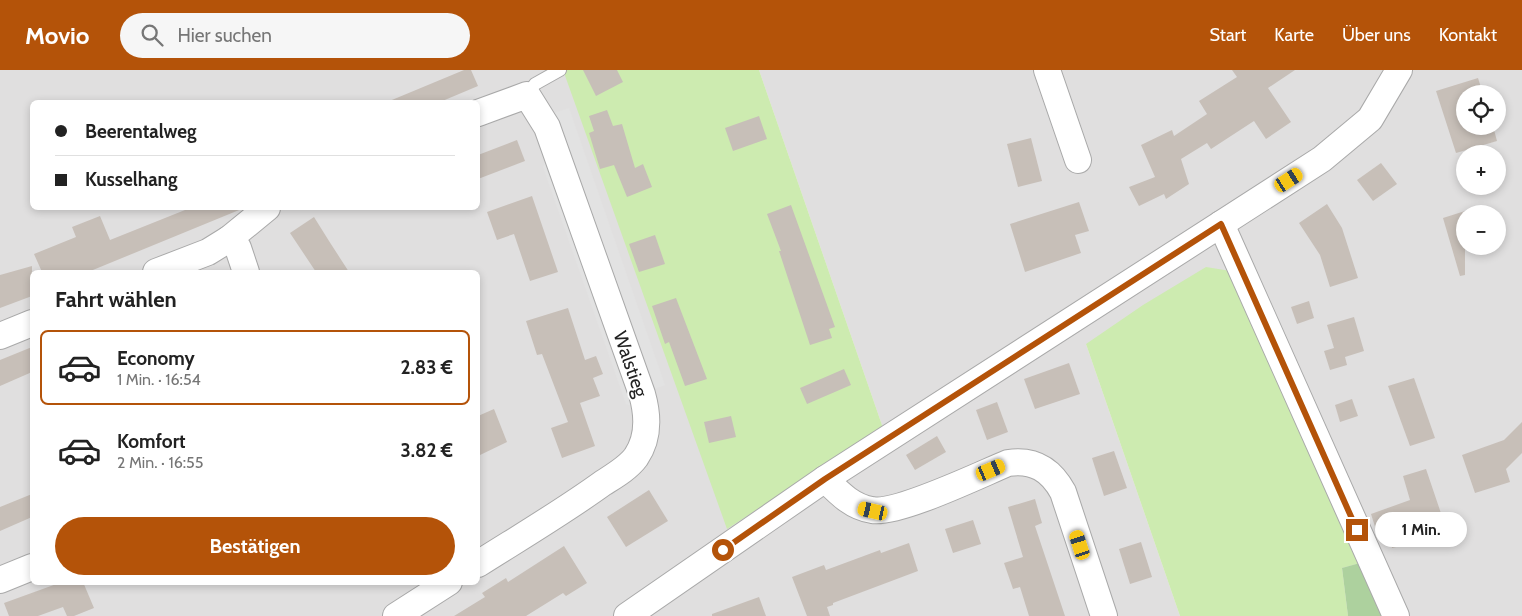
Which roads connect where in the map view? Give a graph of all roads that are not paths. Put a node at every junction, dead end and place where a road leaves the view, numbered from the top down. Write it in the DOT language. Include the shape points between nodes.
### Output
graph roads {
  1 [pos="560,70"];
  2 [pos="1047,70"];
  3 [pos="1399,70"];
  4 [pos="527,94"];
  5 [pos="480,112"];
  6 [pos="1078,160"];
  7 [pos="265,210"];
  8 [pos="1221,224"];
  9 [pos="229,239"];
  10 [pos="161,270"];
  11 [pos="245,270"];
  12 [pos="30,323"];
  13 [pos="0,336"];
  14 [pos="825,479"];
  15 [pos="480,563"];
  16 [pos="30,568"];
  17 [pos="0,580"];
  18 [pos="444,585"];
  19 [pos="396,616"];
  20 [pos="628,616"];
  21 [pos="1104,616"];
  22 [pos="1396,616"];
  1 -- 4 [label="lane" via="535,84"];
  2 -- 6 [label="street"];
  3 -- 8 [label="street" via="1370,119 1322,158"];
  4 -- 5 [label="street"];
  4 -- 15 [label="street, Walstieg" via="548,127 645,405 646,432 636,457 625,468"];
  7 -- 9 [label="street"];
  8 -- 14 [label="street"];
  8 -- 22 [label="street"];
  9 -- 10 [label="street" via="208,252"];
  9 -- 11 [label="street" via="238,248"];
  12 -- 13 [label="street"];
  14 -- 20 [label="street"];
  14 -- 21 [label="street" via="853,503 882,512 1008,463 1034,463 1049,472 1063,492"];
  16 -- 17 [label="street"];
  18 -- 19 [label="street"];
}
